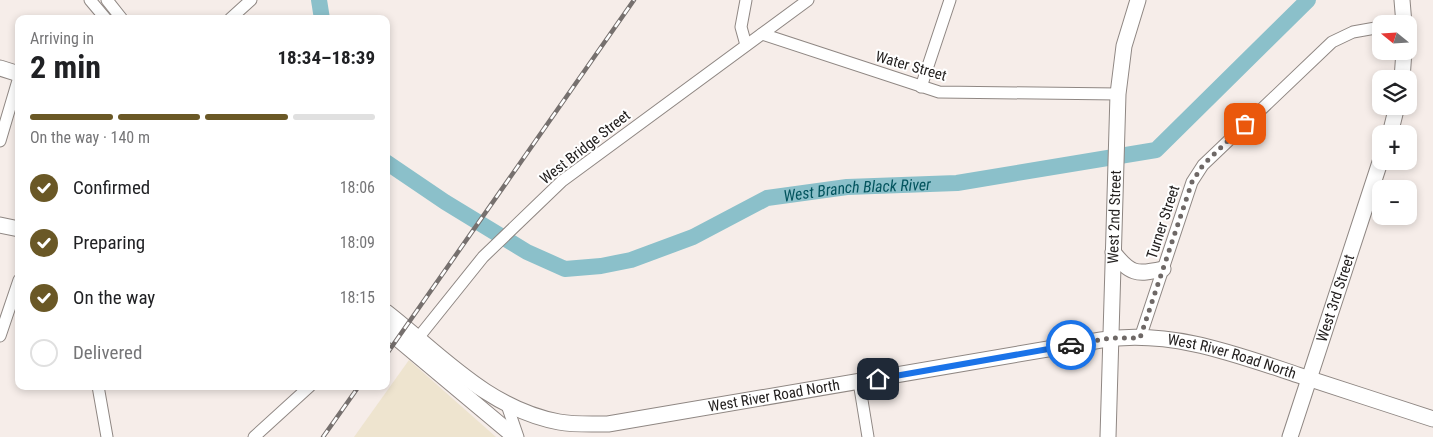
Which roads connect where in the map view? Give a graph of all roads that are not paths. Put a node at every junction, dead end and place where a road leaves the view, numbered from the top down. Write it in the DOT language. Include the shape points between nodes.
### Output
graph roads {
  1 [pos="90,0"];
  2 [pos="107,0"];
  3 [pos="251,0"];
  4 [pos="746,0"];
  5 [pos="808,0"];
  6 [pos="950,0"];
  7 [pos="1138,0"];
  8 [pos="1402,0"];
  9 [pos="103,15"];
  10 [pos="119,15"];
  11 [pos="234,15"];
  12 [pos="1403,15"];
  13 [pos="1372,29"];
  14 [pos="762,34"];
  15 [pos="746,45"];
  16 [pos="0,68"];
  17 [pos="15,74"];
  18 [pos="921,87"];
  19 [pos="15,89"];
  20 [pos="1118,94"];
  21 [pos="0,141"];
  22 [pos="1377,170"];
  23 [pos="0,225"];
  24 [pos="15,228"];
  25 [pos="1112,252"];
  26 [pos="1163,269"];
  27 [pos="15,292"];
  28 [pos="390,316"];
  29 [pos="390,331"];
  30 [pos="0,336"];
  31 [pos="1110,338"];
  32 [pos="1140,338"];
  33 [pos="414,343"];
  34 [pos="1309,378"];
  35 [pos="859,382"];
  36 [pos="99,390"];
  37 [pos="306,390"];
  38 [pos="508,405"];
  39 [pos="1433,419"];
  40 [pos="608,424"];
  41 [pos="108,437"];
  42 [pos="254,437"];
  43 [pos="517,437"];
  44 [pos="579,437"];
  45 [pos="868,437"];
  46 [pos="1108,437"];
  47 [pos="1290,437"];
  1 -- 9 [label="street"];
  2 -- 10 [label="street"];
  3 -- 11 [label="street"];
  4 -- 15 [label="street" via="741,27"];
  5 -- 14 [label="street, West Bridge Street"];
  6 -- 18 [label="street"];
  7 -- 20 [label="main road, West 2nd Street" via="1124,46"];
  8 -- 12 [label="main road"];
  13 -- 26 [label="street, Turner Street" via="1353,32 1332,42 1203,165 1192,182"];
  14 -- 15 [label="street, West Bridge Street"];
  14 -- 18 [label="street, Water Street"];
  15 -- 33 [label="street, West Bridge Street" via="579,169 530,211 484,257"];
  16 -- 17 [label="main road"];
  18 -- 20 [label="street, Water Street" via="944,93"];
  19 -- 21 [label="street"];
  20 -- 25 [label="main road, West 2nd Street"];
  22 -- 34 [label="main road, West 3rd Street"];
  23 -- 24 [label="main road"];
  25 -- 26 [label="main road" via="1132,272 1144,274"];
  25 -- 31 [label="main road, West 2nd Street"];
  26 -- 32 [label="street, Turner Street"];
  27 -- 30 [label="street"];
  28 -- 33 [label="main road, West River Road North"];
  29 -- 33 [label="main road"];
  31 -- 32 [label="main road, West River Road North"];
  31 -- 35 [label="main road, West River Road North"];
  31 -- 46 [label="main road, West 2nd Street"];
  32 -- 34 [label="main road, West River Road North" via="1202,345"];
  33 -- 38 [label="main road, West River Road North"];
  33 -- 43 [label="main road"];
  34 -- 39 [label="main road, West River Road North"];
  34 -- 47 [label="main road, West 3rd Street"];
  35 -- 40 [label="main road, West River Road North"];
  35 -- 45 [label="street"];
  36 -- 41 [label="street"];
  37 -- 42 [label="street"];
  38 -- 40 [label="main road, West River Road North" via="556,422"];
  38 -- 43 [label="street"];
  40 -- 44 [label="main road"];
}
